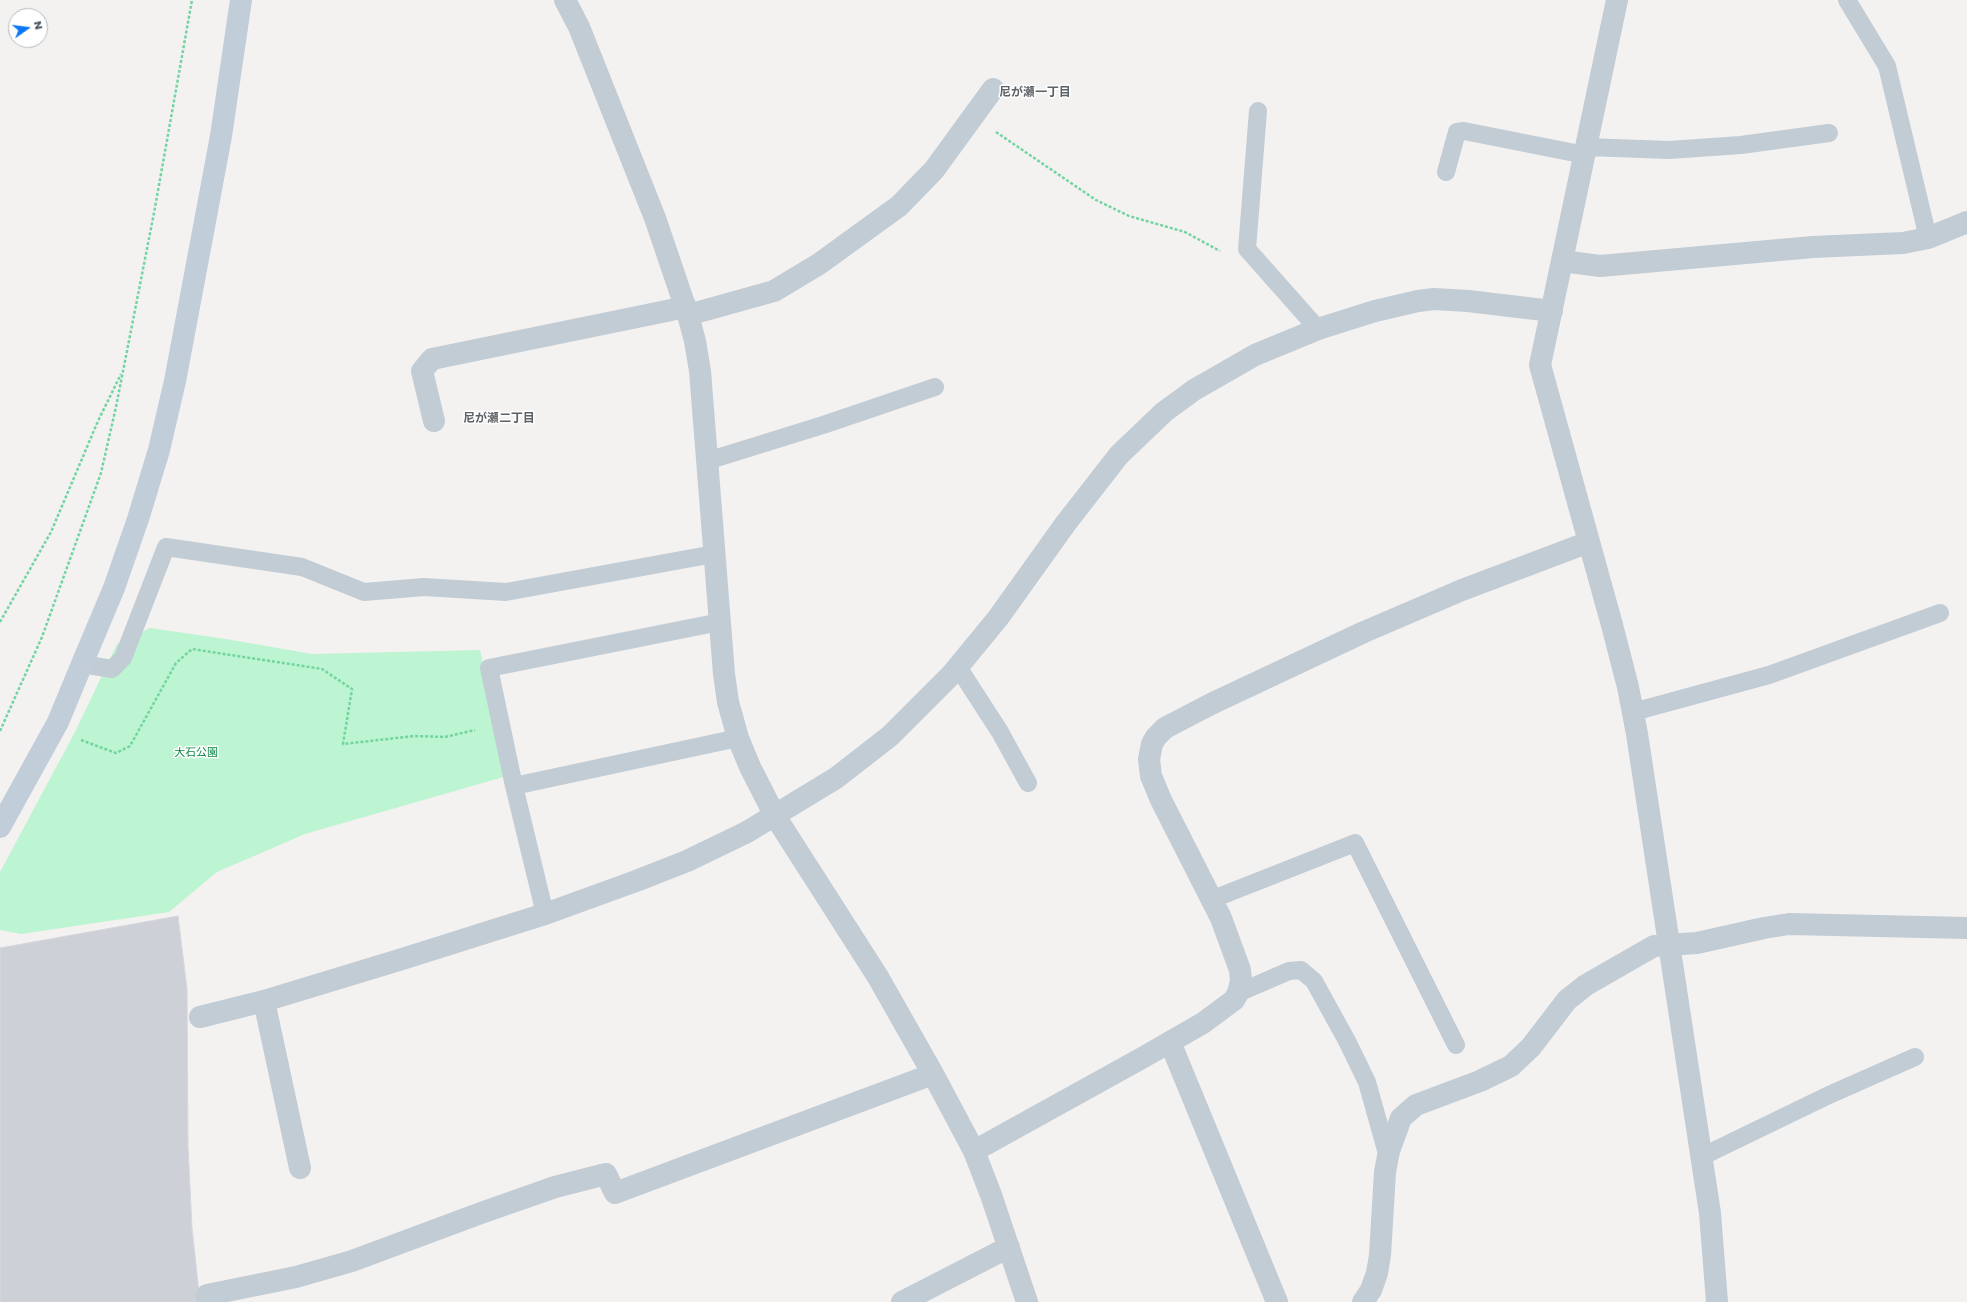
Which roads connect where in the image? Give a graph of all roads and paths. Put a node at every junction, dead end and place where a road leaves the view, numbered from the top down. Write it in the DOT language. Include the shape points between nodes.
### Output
graph roads {
  1 [pos="192,0"];
  2 [pos="241,0"];
  3 [pos="565,0"];
  4 [pos="1617,0"];
  5 [pos="1847,0"];
  6 [pos="993,90"];
  7 [pos="1258,111"];
  8 [pos="973,116"];
  9 [pos="1829,133"];
  10 [pos="1585,151"];
  11 [pos="1446,172"];
  12 [pos="1967,222"];
  13 [pos="1928,238"];
  14 [pos="1257,261"];
  15 [pos="1562,261"];
  16 [pos="687,311"];
  17 [pos="1552,311"];
  18 [pos="1318,329"];
  19 [pos="123,370"];
  20 [pos="935,387"];
  21 [pos="434,421"];
  22 [pos="707,461"];
  23 [pos="1589,542"];
  24 [pos="714,554"];
  25 [pos="1940,613"];
  26 [pos="0,622"];
  27 [pos="720,622"];
  28 [pos="82,664"];
  29 [pos="958,667"];
  30 [pos="1633,712"];
  31 [pos="480,729"];
  32 [pos="0,731"];
  33 [pos="738,738"];
  34 [pos="77,739"];
  35 [pos="1028,783"];
  36 [pos="514,786"];
  37 [pos="775,816"];
  38 [pos="0,827"];
  39 [pos="1213,899"];
  40 [pos="544,914"];
  41 [pos="1967,928"];
  42 [pos="1670,945"];
  43 [pos="1238,993"];
  44 [pos="264,1001"];
  45 [pos="200,1017"];
  46 [pos="1170,1042"];
  47 [pos="1456,1045"];
  48 [pos="1915,1057"];
  49 [pos="933,1074"];
  50 [pos="974,1151"];
  51 [pos="1388,1157"];
  52 [pos="1701,1157"];
  53 [pos="300,1168"];
  54 [pos="1009,1247"];
  55 [pos="208,1302"];
  56 [pos="902,1302"];
  57 [pos="1027,1302"];
  58 [pos="1277,1302"];
  59 [pos="1363,1302"];
  60 [pos="1717,1302"];
  1 -- 19 [label="path"];
  2 -- 28 [label="street" via="221,136 175,381 159,450 114,588"];
  3 -- 16 [label="street" via="579,27 655,218"];
  4 -- 10 [label="street"];
  5 -- 13 [label="lane" via="1887,66"];
  6 -- 8 [label="street"];
  7 -- 14 [label="lane" via="1247,249"];
  8 -- 14 [label="path" via="1096,200 1129,216 1186,232 1240,262"];
  8 -- 16 [label="street" via="934,170 899,206 819,264 774,291"];
  9 -- 10 [label="lane" via="1741,145"];
  10 -- 11 [label="lane" via="1464,131 1457,132"];
  10 -- 15 [label="street"];
  12 -- 13 [label="street"];
  13 -- 15 [label="street" via="1895,244 1813,247 1600,266"];
  14 -- 18 [label="lane"];
  15 -- 17 [label="street"];
  16 -- 21 [label="street" via="432,359 422,371"];
  16 -- 22 [label="street" via="700,371"];
  17 -- 18 [label="street" via="1434,299 1375,311"];
  17 -- 23 [label="street" via="1540,365"];
  18 -- 29 [label="street" via="1234,366 1194,390 1148,427 1119,455 1088,494 998,618"];
  19 -- 26 [label="path" via="98,421 51,532"];
  19 -- 32 [label="path" via="100,473 79,536 42,637"];
  20 -- 22 [label="lane"];
  22 -- 24 [label="street"];
  23 -- 30 [label="street"];
  23 -- 39 [label="street" via="1462,590 1364,632 1165,728 1152,744 1149,759 1151,776"];
  24 -- 27 [label="street"];
  24 -- 28 [label="lane" via="506,592 424,587 364,592 302,567 166,547 123,658 112,669"];
  25 -- 30 [label="lane" via="1769,675"];
  27 -- 33 [label="street" via="728,702"];
  27 -- 36 [label="lane" via="490,668"];
  28 -- 38 [label="street" via="58,722"];
  29 -- 35 [label="lane" via="1000,732"];
  29 -- 37 [label="street" via="912,716 874,749 836,778"];
  30 -- 42 [label="street"];
  31 -- 34 [label="path" via="445,737 414,736 343,744 352,689 322,669 192,649 176,663 130,746 116,753"];
  33 -- 36 [label="lane"];
  33 -- 37 [label="street" via="750,768"];
  36 -- 40 [label="lane"];
  37 -- 40 [label="street" via="687,861"];
  37 -- 49 [label="street" via="878,977"];
  39 -- 43 [label="street" via="1237,957 1241,981"];
  39 -- 47 [label="lane" via="1355,843"];
  40 -- 44 [label="street"];
  41 -- 42 [label="street" via="1789,924 1697,943"];
  42 -- 51 [label="street" via="1654,946 1577,992 1567,1000 1531,1047 1511,1066 1480,1082 1416,1105 1401,1118"];
  42 -- 52 [label="street"];
  43 -- 46 [label="street" via="1234,1000 1203,1023"];
  43 -- 51 [label="lane" via="1289,970 1301,970 1314,981 1367,1082"];
  44 -- 45 [label="street"];
  44 -- 53 [label="street"];
  46 -- 50 [label="street"];
  46 -- 58 [label="street"];
  48 -- 52 [label="lane"];
  49 -- 50 [label="street"];
  49 -- 55 [label="street" via="615,1193 606,1174 562,1185 481,1212 352,1261 296,1277 207,1295"];
  50 -- 54 [label="street"];
  51 -- 59 [label="street" via="1377,1273"];
  52 -- 60 [label="street" via="1710,1213"];
  54 -- 56 [label="street"];
  54 -- 57 [label="street"];
}
